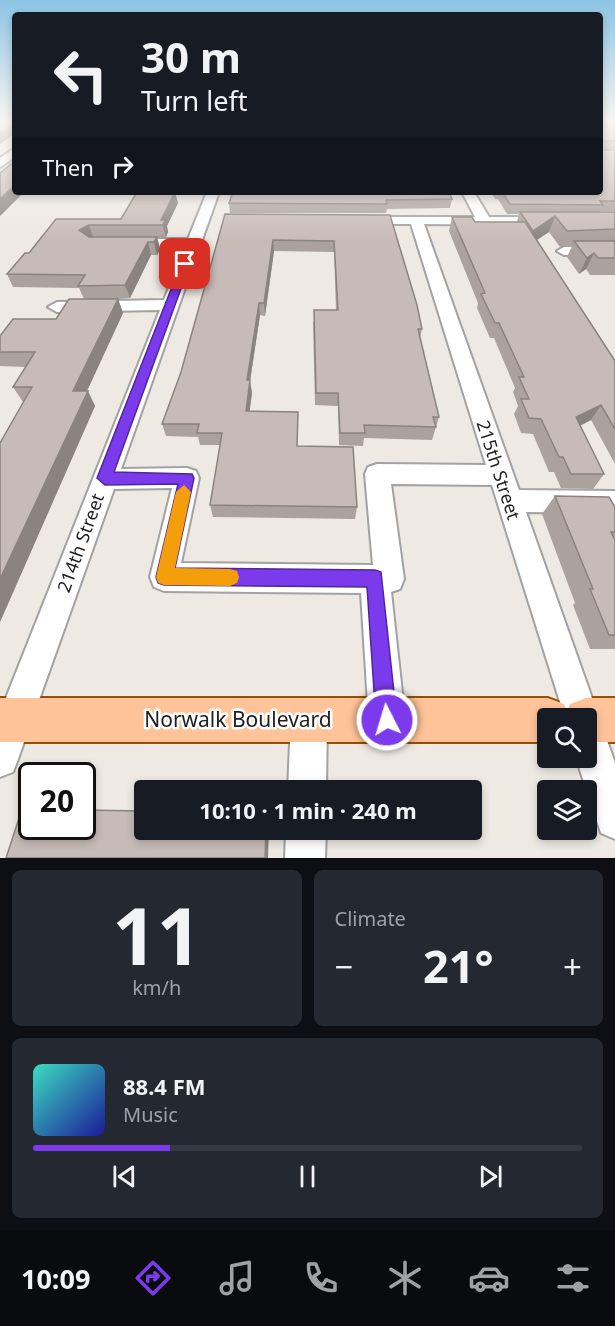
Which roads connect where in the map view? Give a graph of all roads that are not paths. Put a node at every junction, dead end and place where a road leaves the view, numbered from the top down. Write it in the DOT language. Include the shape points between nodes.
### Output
graph roads {
  1 [pos="213,195"];
  2 [pos="470,195"];
  3 [pos="345,220"];
  4 [pos="416,220"];
  5 [pos="484,220"];
  6 [pos="567,221"];
  7 [pos="115,243"];
  8 [pos="193,243"];
  9 [pos="615,250"];
  10 [pos="564,251"];
  11 [pos="169,305"];
  12 [pos="57,307"];
  13 [pos="499,475"];
  14 [pos="105,478"];
  15 [pos="508,501"];
  16 [pos="609,502"];
  17 [pos="615,526"];
  18 [pos="375,578"];
  19 [pos="580,708"];
  20 [pos="597,719"];
  21 [pos="309,720"];
  22 [pos="387,720"];
  23 [pos="537,720"];
  24 [pos="615,720"];
  25 [pos="5,733"];
  26 [pos="597,764"];
  27 [pos="307,780"];
  28 [pos="615,819"];
  29 [pos="306,840"];
  30 [pos="305,858"];
  1 -- 8 [label="street, 214th Street" via="209,219"];
  2 -- 5 [label="street"];
  3 -- 4 [label="street"];
  4 -- 5 [label="street"];
  4 -- 13 [label="street, 215th Street"];
  5 -- 6 [label="street"];
  7 -- 8 [label="street"];
  8 -- 11 [label="street, 214th Street"];
  9 -- 10 [label="street"];
  11 -- 12 [label="street"];
  11 -- 14 [label="street, 214th Street"];
  13 -- 15 [label="street, 215th Street"];
  13 -- 18 [label="street" via="377,474 390,579"];
  14 -- 18 [label="street" via="187,478 164,577"];
  14 -- 25 [label="street, 214th Street"];
  15 -- 16 [label="street"];
  15 -- 19 [label="street, 215th Street"];
  16 -- 17 [label="street"];
  18 -- 22 [label="street"];
  20 -- 24 [label="main road"];
  21 -- 22 [label="main road, Norwalk Boulevard"];
  21 -- 25 [label="main road, Norwalk Boulevard"];
  21 -- 27 [label="street"];
  22 -- 23 [label="main road, Norwalk Boulevard"];
  26 -- 28 [label="street"];
  29 -- 30 [label="street"];
}
